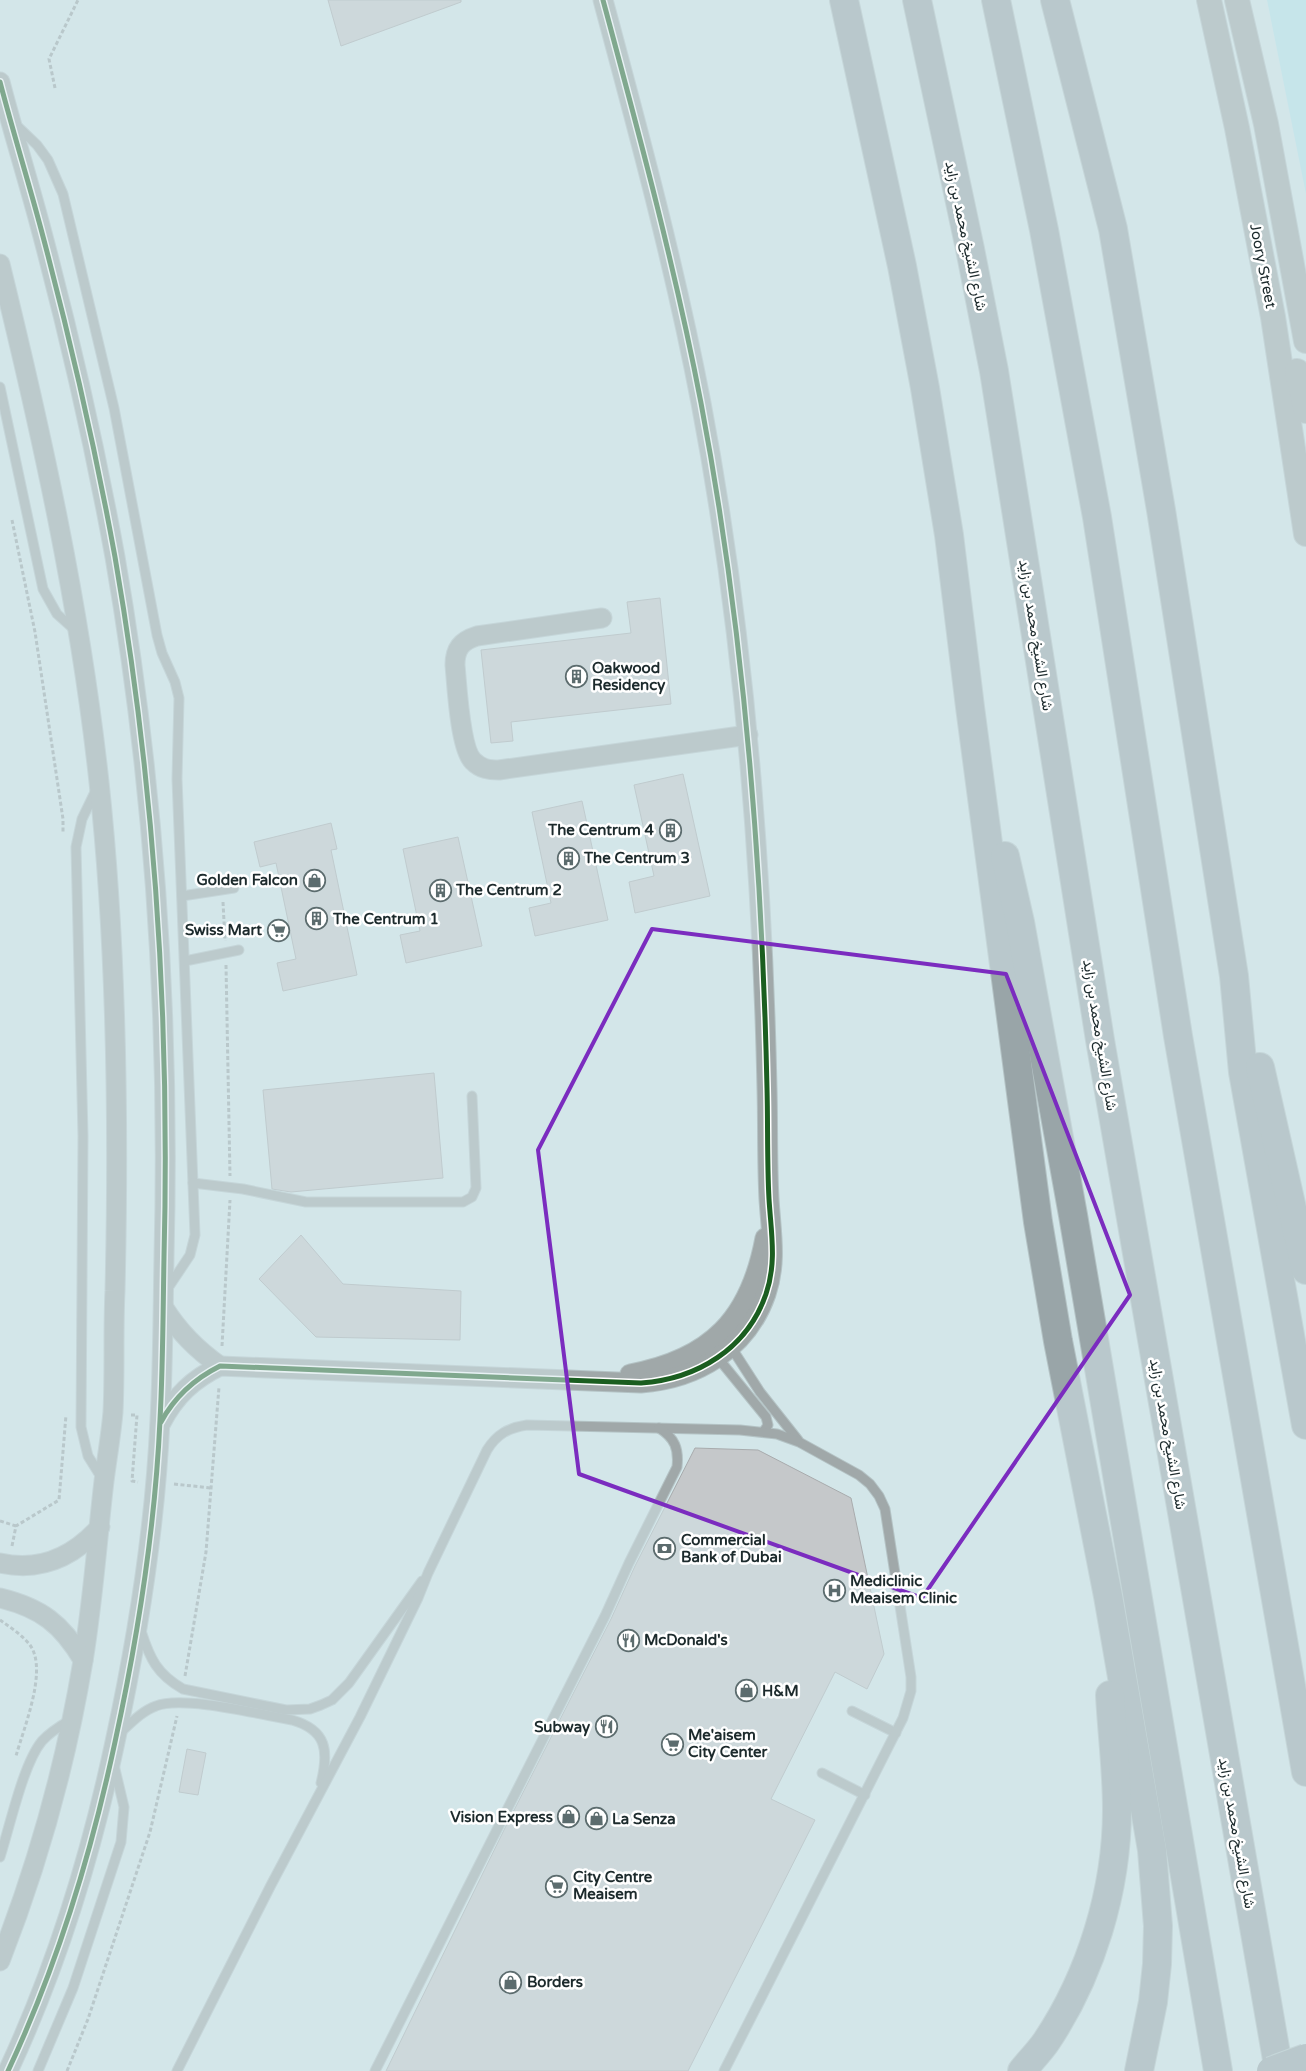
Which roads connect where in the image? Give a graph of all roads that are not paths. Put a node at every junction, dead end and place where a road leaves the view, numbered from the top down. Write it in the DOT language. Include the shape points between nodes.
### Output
graph roads {
  1 [pos="604,0"];
  2 [pos="844,0"];
  3 [pos="917,0"];
  4 [pos="996,0"];
  5 [pos="1055,0"];
  6 [pos="1209,0"];
  7 [pos="1237,0"];
  8 [pos="0,82"];
  9 [pos="10,120"];
  10 [pos="0,264"];
  11 [pos="1273,318"];
  12 [pos="1306,341"];
  13 [pos="0,387"];
  14 [pos="1306,411"];
  15 [pos="1306,534"];
  16 [pos="602,618"];
  17 [pos="78,634"];
  18 [pos="970,707"];
  19 [pos="748,735"];
  20 [pos="99,783"];
  21 [pos="234,888"];
  22 [pos="182,896"];
  23 [pos="239,950"];
  24 [pos="185,961"];
  25 [pos="1234,976"];
  26 [pos="472,1096"];
  27 [pos="193,1184"];
  28 [pos="769,1202"];
  29 [pos="1306,1270"];
  30 [pos="164,1302"];
  31 [pos="724,1353"];
  32 [pos="220,1366"];
  33 [pos="597,1380"];
  34 [pos="160,1424"];
  35 [pos="1306,1425"];
  36 [pos="658,1427"];
  37 [pos="764,1431"];
  38 [pos="800,1442"];
  39 [pos="104,1482"];
  40 [pos="100,1527"];
  41 [pos="4,1564"];
  42 [pos="428,1573"];
  43 [pos="1108,1596"];
  44 [pos="0,1598"];
  45 [pos="139,1625"];
  46 [pos="83,1660"];
  47 [pos="852,1711"];
  48 [pos="72,1718"];
  49 [pos="896,1733"];
  50 [pos="116,1737"];
  51 [pos="112,1756"];
  52 [pos="1306,1772"];
  53 [pos="822,1773"];
  54 [pos="865,1795"];
  55 [pos="317,1799"];
  56 [pos="0,1857"];
  57 [pos="0,1960"];
  58 [pos="1306,2058"];
  59 [pos="8,2071"];
  60 [pos="38,2071"];
  61 [pos="177,2071"];
  62 [pos="375,2071"];
  63 [pos="724,2071"];
  64 [pos="1022,2071"];
  65 [pos="1139,2071"];
  66 [pos="1218,2071"];
  67 [pos="1272,2071"];
  68 [pos="1279,2071"];
  1 -- 19 [label="street" via="679,294 701,404 724,541"];
  2 -- 18 [label="highway" via="925,388 949,535"];
  3 -- 68 [label="highway, شارع الشيخ محمد بن زايد" via="994,371 1100,1040"];
  4 -- 52 [label="highway" via="1044,230 1090,479 1178,1036"];
  5 -- 25 [label="highway" via="1113,228"];
  6 -- 11 [label="street, Joory Street"];
  7 -- 12 [label="street, Joory Street" via="1266,124"];
  8 -- 9 [label="street"];
  9 -- 22 [label="lane" via="38,145 57,176 63,194 114,408 157,636 179,698 177,779"];
  9 -- 30 [label="street" via="40,226 84,408 114,553 137,700 153,848 160,959 166,1180"];
  10 -- 17 [label="street" via="48,467"];
  11 -- 14 [label="street" via="1280,321 1289,333"];
  11 -- 15 [label="street, Joory Street"];
  13 -- 17 [label="lane" via="43,589 57,614"];
  16 -- 19 [label="street" via="477,636 459,646 455,655 456,675 465,745 473,761 480,767 499,770"];
  17 -- 20 [label="street"];
  18 -- 43 [label="highway" via="1038,1222"];
  18 -- 66 [label="highway" via="1016,900"];
  19 -- 28 [label="street" via="763,953"];
  20 -- 39 [label="street" via="117,1102 112,1413"];
  20 -- 39 [label="lane" via="82,819 76,847 83,1136 81,1427 88,1456"];
  21 -- 22 [label="lane"];
  22 -- 24 [label="lane"];
  23 -- 24 [label="lane"];
  24 -- 27 [label="lane"];
  25 -- 29 [label="highway" via="1260,1070"];
  25 -- 35 [label="highway" via="1243,1072"];
  26 -- 27 [label="lane" via="476,1188 472,1197 463,1202 306,1202"];
  27 -- 30 [label="lane" via="193,1245"];
  28 -- 31 [label="street" via="774,1251 770,1282 755,1317"];
  28 -- 33 [label="street" via="765,1240 756,1277 728,1325 684,1359"];
  30 -- 32 [label="street" via="189,1341"];
  30 -- 34 [label="street"];
  31 -- 33 [label="street" via="689,1374 665,1380 641,1383"];
  31 -- 37 [label="lane" via="766,1417 768,1425"];
  31 -- 38 [label="lane"];
  32 -- 33 [label="street"];
  32 -- 34 [label="street" via="185,1389"];
  34 -- 45 [label="street"];
  36 -- 37 [label="lane"];
  36 -- 42 [label="lane" via="527,1425 503,1432 487,1450"];
  36 -- 62 [label="lane" via="676,1444 679,1455 677,1467"];
  37 -- 38 [label="lane"];
  38 -- 49 [label="lane" via="859,1475 870,1484 885,1509 911,1677 908,1705"];
  39 -- 40 [label="street"];
  40 -- 41 [label="street" via="69,1554 29,1566"];
  40 -- 46 [label="street"];
  42 -- 45 [label="lane" via="349,1684 332,1700 310,1709 286,1710 183,1689 155,1666"];
  42 -- 55 [label="lane"];
  43 -- 64 [label="highway" via="1117,1811 1110,1880 1103,1915 1079,1981 1045,2042"];
  43 -- 65 [label="highway" via="1156,1888 1158,1926 1153,2002"];
  44 -- 46 [label="street" via="41,1613 73,1642"];
  45 -- 50 [label="street"];
  46 -- 48 [label="street"];
  47 -- 49 [label="lane"];
  48 -- 56 [label="lane" via="50,1733 36,1749"];
  48 -- 57 [label="street" via="34,1864"];
  49 -- 54 [label="lane"];
  50 -- 51 [label="street"];
  50 -- 55 [label="lane" via="148,1709 169,1702 305,1724 316,1732 326,1756"];
  51 -- 59 [label="street" via="89,1852 62,1936"];
  51 -- 60 [label="lane" via="124,1807 121,1842 73,1988"];
  53 -- 54 [label="lane"];
  54 -- 63 [label="lane"];
  55 -- 61 [label="lane"];
  58 -- 67 [label="highway, bridge"];
}
